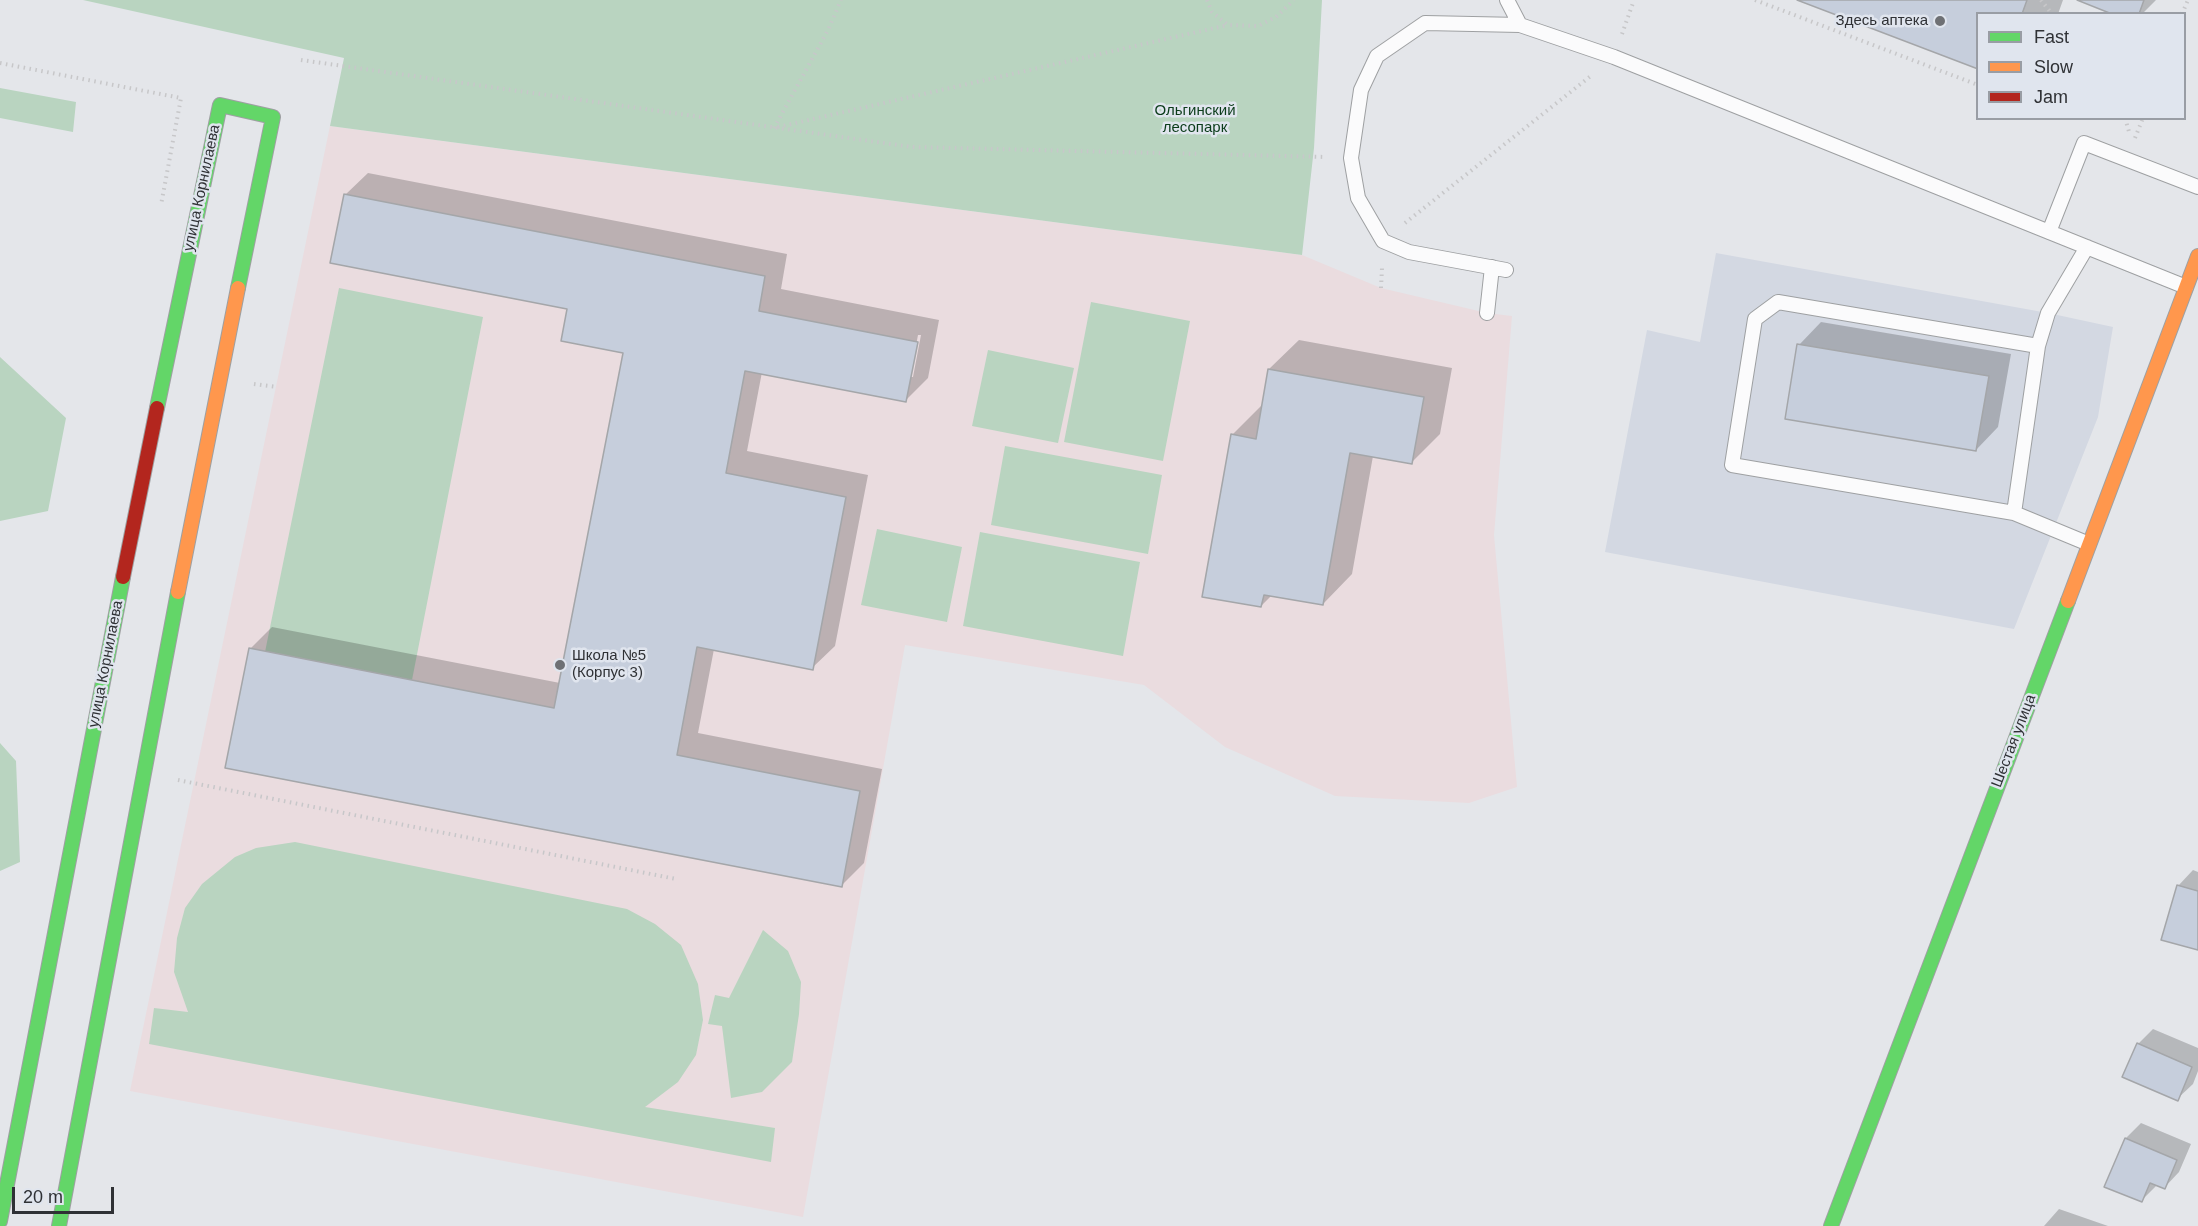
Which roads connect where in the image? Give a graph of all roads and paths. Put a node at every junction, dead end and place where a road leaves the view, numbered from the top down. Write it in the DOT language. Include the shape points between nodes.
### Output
graph roads {
  1 [pos="841,0"];
  2 [pos="1207,0"];
  3 [pos="1294,0"];
  4 [pos="1508,0"];
  5 [pos="1634,0"];
  6 [pos="1755,0"];
  7 [pos="2041,0"];
  8 [pos="2050,12"];
  9 [pos="1228,25"];
  10 [pos="1520,25"];
  11 [pos="1614,57"];
  12 [pos="300,60"];
  13 [pos="0,63"];
  14 [pos="1976,85"];
  15 [pos="2142,120"];
  16 [pos="774,128"];
  17 [pos="2133,144"];
  18 [pos="1351,158"];
  19 [pos="2198,187"];
  20 [pos="159,213"];
  21 [pos="2049,232"];
  22 [pos="1383,241"];
  23 [pos="2087,247"];
  24 [pos="2198,256"];
  25 [pos="1381,288"];
  26 [pos="2192,289"];
  27 [pos="1487,313"];
  28 [pos="2037,346"];
  29 [pos="243,382"];
  30 [pos="277,387"];
  31 [pos="2014,513"];
  32 [pos="2089,544"];
  33 [pos="175,779"];
  34 [pos="676,879"];
  35 [pos="0,1221"];
  36 [pos="59,1226"];
  37 [pos="1831,1226"];
  1 -- 16 [label="path"];
  2 -- 9 [label="path" via="1212,12"];
  3 -- 9 [label="path" via="1276,17 1258,26"];
  4 -- 10 [label="lane"];
  5 -- 11 [label="path"];
  6 -- 14 [label="path"];
  7 -- 8 [label="path"];
  9 -- 16 [label="path"];
  10 -- 11 [label="lane"];
  10 -- 18 [label="lane" via="1425,23 1377,56 1361,90"];
  11 -- 21 [label="lane"];
  11 -- 22 [label="path"];
  12 -- 16 [label="path"];
  13 -- 20 [label="path" via="181,98"];
  15 -- 17 [label="path"];
  16 -- 18 [label="path" via="912,147"];
  18 -- 22 [label="lane" via="1358,198"];
  19 -- 21 [label="lane" via="2084,143"];
  21 -- 23 [label="lane"];
  22 -- 25 [label="path"];
  22 -- 27 [label="lane" via="1409,252 1499,269"];
  23 -- 26 [label="lane"];
  23 -- 28 [label="lane" via="2048,313"];
  24 -- 26 [label="street, Шестая улица"];
  26 -- 32 [label="street, Шестая улица"];
  28 -- 31 [label="lane"];
  28 -- 31 [label="lane" via="1778,302 1755,319 1732,465"];
  29 -- 30 [label="path"];
  31 -- 32 [label="lane"];
  32 -- 37 [label="street, Шестая улица"];
  33 -- 34 [label="path"];
  35 -- 36 [label="street, улица Корнилаева" via="109,643 220,105 273,117 211,422"];
}
